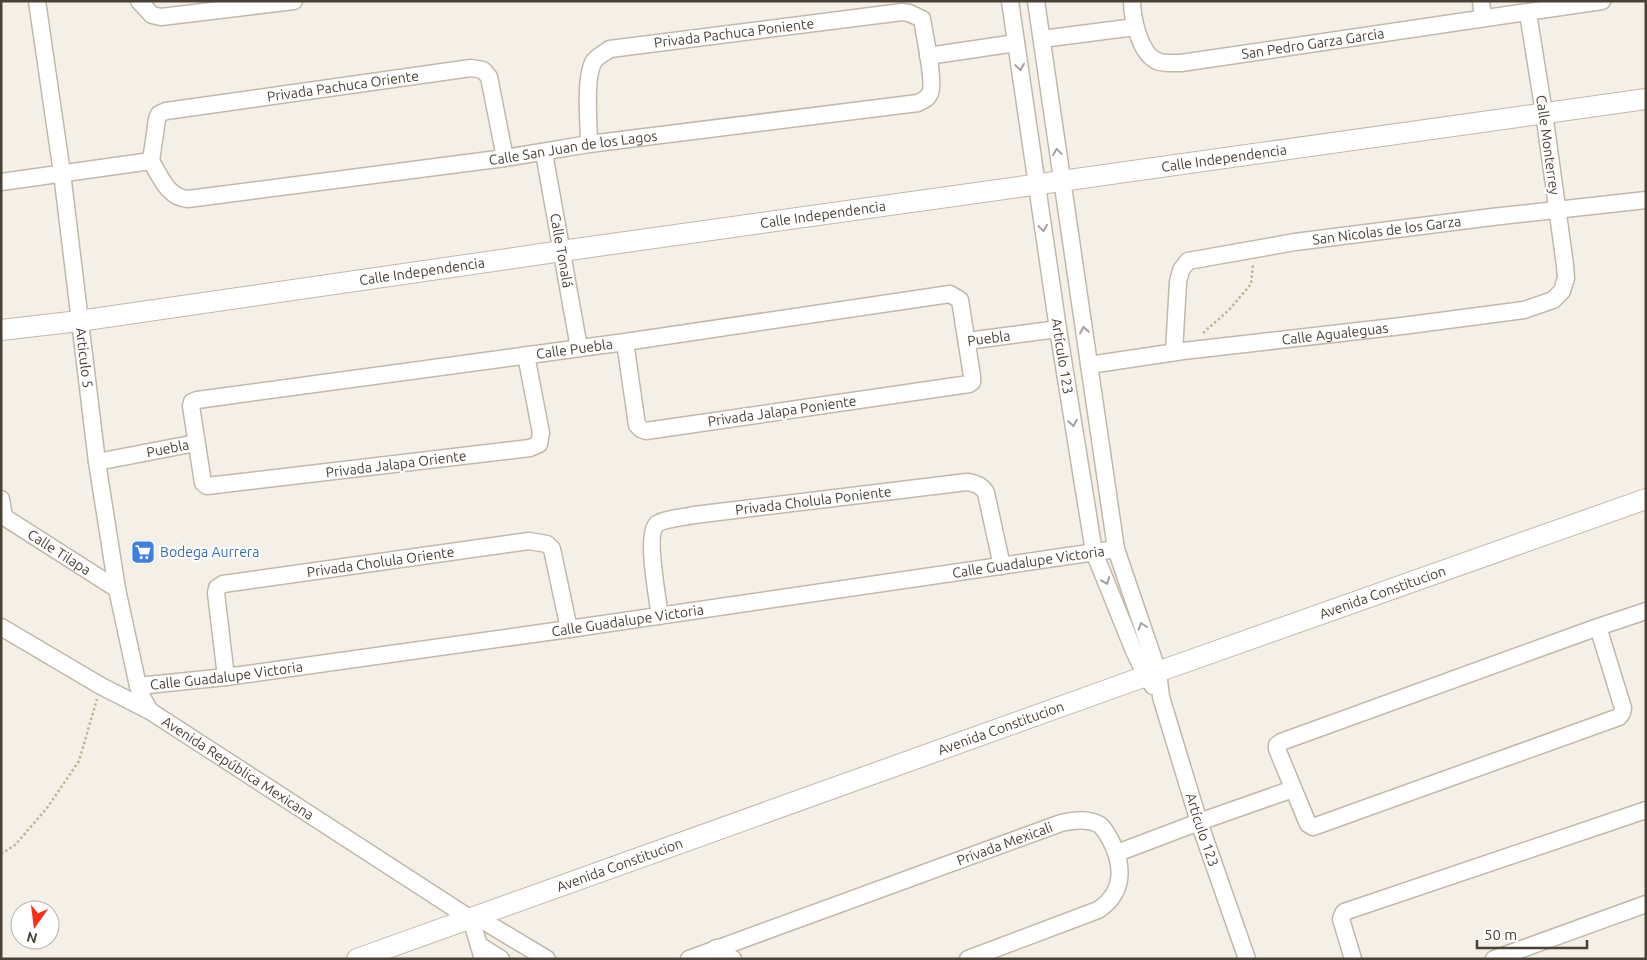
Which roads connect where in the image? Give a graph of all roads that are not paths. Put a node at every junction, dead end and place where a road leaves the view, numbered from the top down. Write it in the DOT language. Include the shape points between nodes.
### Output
graph roads {
  1 [pos="37,1"];
  2 [pos="139,1"];
  3 [pos="294,1"];
  4 [pos="1010,1"];
  5 [pos="1036,1"];
  6 [pos="1132,1"];
  7 [pos="1481,1"];
  8 [pos="1602,1"];
  9 [pos="1574,3"];
  10 [pos="1528,13"];
  11 [pos="1483,18"];
  12 [pos="1135,26"];
  13 [pos="1042,39"];
  14 [pos="1016,43"];
  15 [pos="928,56"];
  16 [pos="1646,99"];
  17 [pos="1544,113"];
  18 [pos="589,144"];
  19 [pos="544,152"];
  20 [pos="505,158"];
  21 [pos="151,161"];
  22 [pos="62,173"];
  23 [pos="1,182"];
  24 [pos="1062,182"];
  25 [pos="1037,185"];
  26 [pos="1646,200"];
  27 [pos="1557,211"];
  28 [pos="562,251"];
  29 [pos="1566,278"];
  30 [pos="956,296"];
  31 [pos="79,321"];
  32 [pos="1058,329"];
  33 [pos="1,330"];
  34 [pos="625,342"];
  35 [pos="967,342"];
  36 [pos="580,348"];
  37 [pos="1174,352"];
  38 [pos="526,355"];
  39 [pos="1089,365"];
  40 [pos="192,402"];
  41 [pos="196,444"];
  42 [pos="97,462"];
  43 [pos="1,499"];
  44 [pos="1646,499"];
  45 [pos="2,516"];
  46 [pos="1116,549"];
  47 [pos="1094,552"];
  48 [pos="1002,566"];
  49 [pos="117,589"];
  50 [pos="1646,611"];
  51 [pos="660,616"];
  52 [pos="1,627"];
  53 [pos="1598,627"];
  54 [pos="569,629"];
  55 [pos="1152,674"];
  56 [pos="226,677"];
  57 [pos="138,686"];
  58 [pos="150,711"];
  59 [pos="1293,789"];
  60 [pos="1646,810"];
  61 [pos="1199,822"];
  62 [pos="1117,853"];
  63 [pos="1646,904"];
  64 [pos="474,918"];
  65 [pos="716,948"];
  66 [pos="481,952"];
  67 [pos="357,959"];
  68 [pos="501,959"];
  69 [pos="547,959"];
  70 [pos="689,959"];
  71 [pos="733,959"];
  72 [pos="968,959"];
  73 [pos="1247,959"];
  74 [pos="1353,959"];
  75 [pos="1494,959"];
  1 -- 22 [label="street, Articulo 5"];
  2 -- 3 [label="street" via="152,15 161,17"];
  4 -- 14 [label="street, Artículo 123"];
  5 -- 13 [label="street, Artículo 123"];
  6 -- 12 [label="street, San Pedro Garza Garcia"];
  7 -- 11 [label="street"];
  8 -- 9 [label="street, San Pedro Garza Garcia"];
  9 -- 10 [label="street, San Pedro Garza Garcia"];
  10 -- 11 [label="street, San Pedro Garza Garcia"];
  10 -- 17 [label="street, Calle Monterrey"];
  11 -- 12 [label="street, San Pedro Garza Garcia" via="1181,63 1156,61 1143,47"];
  12 -- 13 [label="street"];
  24 -- 13 [label="street, Artículo 123, one-way"];
  14 -- 15 [label="street"];
  14 -- 25 [label="street, Artículo 123, one-way"];
  15 -- 18 [label="street, Calle San Juan de los Lagos" via="930,94 918,103"];
  15 -- 18 [label="street, Privada Pachuca Poniente" via="922,19 902,12 610,49 594,62 590,76"];
  16 -- 17 [label="street, Calle Independencia"];
  17 -- 24 [label="street, Calle Independencia"];
  17 -- 27 [label="street, Calle Monterrey"];
  18 -- 19 [label="street, Calle San Juan de los Lagos"];
  19 -- 20 [label="street, Calle San Juan de los Lagos"];
  19 -- 28 [label="street, Calle Tonalá"];
  20 -- 21 [label="street, Calle San Juan de los Lagos" via="188,199 171,193"];
  20 -- 21 [label="street, Privada Pachuca Oriente" via="489,76 483,70 471,68 166,111 157,119"];
  21 -- 22 [label="street"];
  22 -- 23 [label="street"];
  22 -- 31 [label="street, Articulo 5"];
  24 -- 25 [label="street, Calle Independencia"];
  39 -- 24 [label="street, Artículo 123, one-way"];
  25 -- 28 [label="street, Calle Independencia"];
  25 -- 32 [label="street, Artículo 123, one-way"];
  26 -- 27 [label="street, San Nicolas de los Garza"];
  27 -- 29 [label="street, Calle Monterrey"];
  27 -- 37 [label="street, San Nicolas de los Garza" via="1259,248 1188,261 1178,282"];
  28 -- 31 [label="street, Calle Independencia"];
  28 -- 36 [label="street, Calle Tonalá"];
  29 -- 37 [label="street, Calle Agualeguas" via="1562,291 1553,300 1524,310"];
  30 -- 34 [label="street, Calle Puebla" via="950,294"];
  30 -- 35 [label="street, Puebla" via="960,300"];
  31 -- 33 [label="street, Calle Independencia"];
  31 -- 42 [label="street, Articulo 5"];
  32 -- 35 [label="street, Puebla"];
  32 -- 47 [label="street, Artículo 123, one-way"];
  34 -- 35 [label="street, Privada Jalapa Poniente" via="638,425 646,431 969,384 972,376"];
  34 -- 36 [label="street, Calle Puebla"];
  36 -- 38 [label="street, Calle Puebla"];
  37 -- 39 [label="street, Calle Agualeguas"];
  38 -- 40 [label="street, Calle Puebla"];
  38 -- 41 [label="street, Privada Jalapa Oriente" via="541,433 539,444 530,448 207,486 202,483"];
  39 -- 46 [label="street, Artículo 123"];
  40 -- 41 [label="street, Puebla"];
  41 -- 42 [label="street, Puebla"];
  42 -- 49 [label="street, Articulo 5"];
  43 -- 45 [label="street"];
  44 -- 55 [label="street, Avenida Constitucion"];
  45 -- 49 [label="street, Calle Tilapa"];
  46 -- 47 [label="street, Calle Guadalupe Victoria"];
  55 -- 46 [label="street, Artículo 123, one-way"];
  47 -- 48 [label="street, Calle Guadalupe Victoria"];
  47 -- 55 [label="street, Artículo 123, one-way" via="1134,651"];
  48 -- 51 [label="street, Calle Guadalupe Victoria"];
  48 -- 51 [label="street, Privada Cholula Poniente" via="984,488 967,482 694,515 660,523 653,530 651,542"];
  49 -- 57 [label="street, Articulo 5"];
  50 -- 53 [label="street"];
  51 -- 54 [label="street, Calle Guadalupe Victoria"];
  52 -- 58 [label="street, Avenida República Mexicana"];
  53 -- 59 [label="street" via="1277,744"];
  53 -- 59 [label="street" via="1623,708 1619,717 1314,827 1308,824"];
  54 -- 56 [label="street, Calle Guadalupe Victoria"];
  54 -- 56 [label="street, Privada Cholula Oriente" via="552,549 547,544 529,541 223,584 216,593"];
  55 -- 61 [label="street, Artículo 123"];
  55 -- 64 [label="street, Avenida Constitucion"];
  56 -- 57 [label="street, Calle Guadalupe Victoria"];
  57 -- 58 [label="street, Articulo 5"];
  58 -- 64 [label="street, Avenida República Mexicana"];
  59 -- 61 [label="street"];
  60 -- 74 [label="street" via="1344,912 1341,919"];
  61 -- 62 [label="street"];
  61 -- 73 [label="street, Artículo 123"];
  62 -- 65 [label="street, Privada Mexicali" via="1099,825 1076,820 1061,823"];
  62 -- 72 [label="street, Privada Mexicali" via="1120,876 1117,890 1107,904"];
  63 -- 75 [label="street"];
  64 -- 66 [label="street"];
  64 -- 67 [label="street, Avenida Constitucion"];
  64 -- 69 [label="street"];
  65 -- 70 [label="street, Privada Mexicali"];
  65 -- 71 [label="street"];
  66 -- 68 [label="street"];
}
